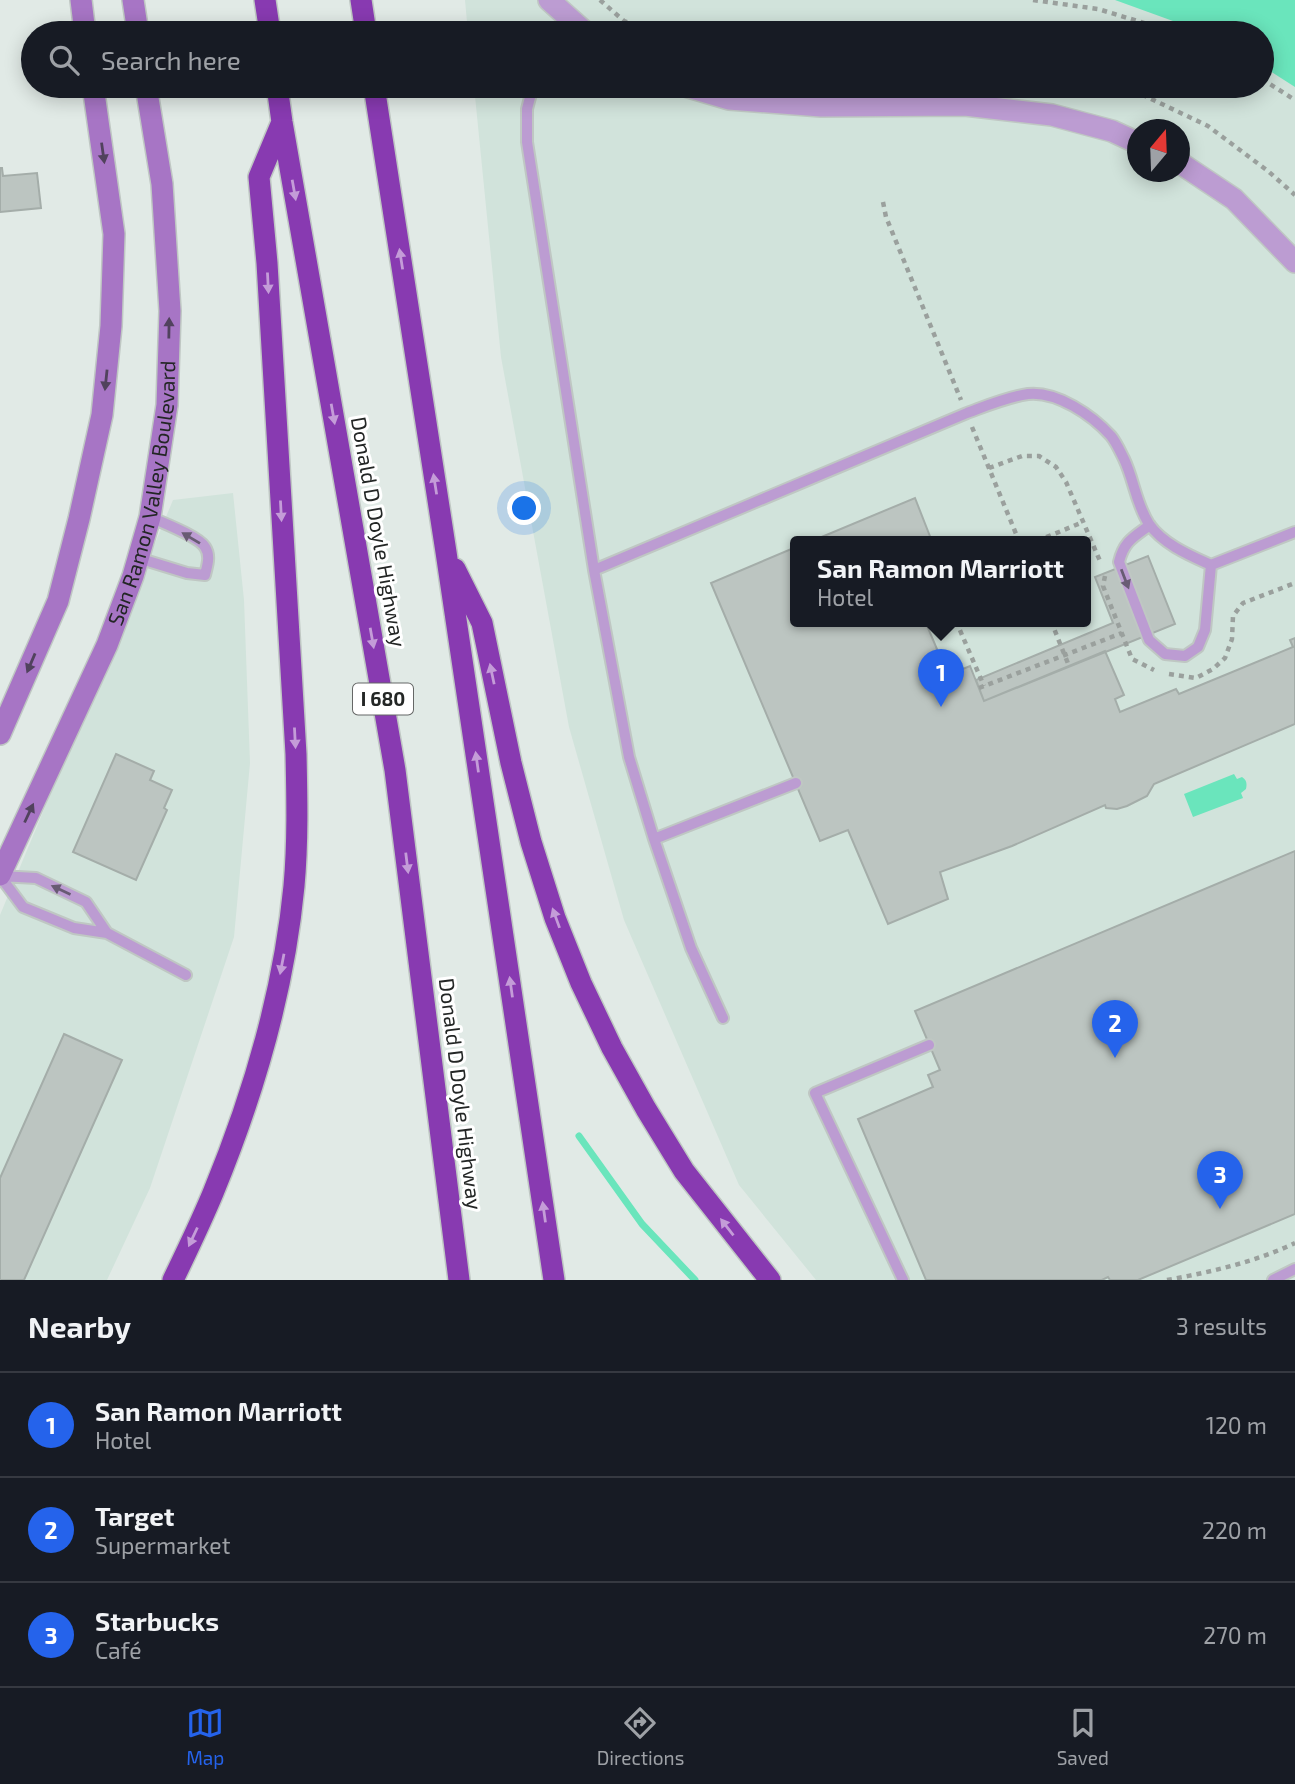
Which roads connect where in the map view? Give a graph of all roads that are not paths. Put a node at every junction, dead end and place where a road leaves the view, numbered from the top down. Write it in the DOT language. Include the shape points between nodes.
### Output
graph roads {
  1 [pos="81,0"];
  2 [pos="133,0"];
  3 [pos="265,0"];
  4 [pos="361,0"];
  5 [pos="549,0"];
  6 [pos="84,21"];
  7 [pos="136,21"];
  8 [pos="268,21"];
  9 [pos="364,21"];
  10 [pos="566,21"];
  11 [pos="95,98"];
  12 [pos="148,98"];
  13 [pos="279,98"];
  14 [pos="376,98"];
  15 [pos="530,98"];
  16 [pos="726,98"];
  17 [pos="282,122"];
  18 [pos="1127,138"];
  19 [pos="1190,170"];
  20 [pos="1295,262"];
  21 [pos="150,517"];
  22 [pos="1150,525"];
  23 [pos="1295,532"];
  24 [pos="446,552"];
  25 [pos="138,558"];
  26 [pos="1211,565"];
  27 [pos="594,570"];
  28 [pos="0,734"];
  29 [pos="796,783"];
  30 [pos="654,839"];
  31 [pos="0,876"];
  32 [pos="107,933"];
  33 [pos="186,975"];
  34 [pos="723,1018"];
  35 [pos="929,1045"];
  36 [pos="1295,1269"];
  37 [pos="173,1280"];
  38 [pos="459,1280"];
  39 [pos="554,1280"];
  40 [pos="770,1280"];
  41 [pos="904,1280"];
  42 [pos="1273,1280"];
  1 -- 6 [label="main road"];
  2 -- 7 [label="main road"];
  3 -- 8 [label="highway"];
  4 -- 9 [label="highway"];
  5 -- 10 [label="street"];
  11 -- 28 [label="main road, one-way" via="114,234 102,415 58,600"];
  21 -- 12 [label="main road, San Ramon Valley Boulevard, one-way" via="167,405 170,311 162,184"];
  13 -- 17 [label="highway, Donald D Doyle Highway / I 680"];
  24 -- 14 [label="highway, one-way"];
  15 -- 27 [label="lane" via="527,142"];
  16 -- 18 [label="street" via="821,106 965,105 1052,114"];
  17 -- 37 [label="highway, one-way" via="258,177 296,754 294,887 273,1007 253,1082 213,1194"];
  17 -- 38 [label="highway, Donald D Doyle Highway / I 680, one-way" via="395,770"];
  19 -- 20 [label="street" via="1234,199"];
  21 -- 25 [label="main road, San Ramon Valley Boulevard"];
  25 -- 21 [label="lane, one-way" via="205,575 209,560 205,547"];
  22 -- 26 [label="lane" via="1182,552"];
  22 -- 26 [label="lane, one-way" via="1129,540 1119,562 1149,640 1166,654 1185,656 1198,647 1205,630"];
  22 -- 27 [label="lane" via="1112,438 1073,404 1029,394 967,413"];
  23 -- 26 [label="lane"];
  39 -- 24 [label="highway, one-way"];
  40 -- 24 [label="highway, one-way" via="684,1171 629,1079 581,984 531,842 482,623"];
  31 -- 25 [label="main road, San Ramon Valley Boulevard, one-way" via="107,645"];
  27 -- 30 [label="lane" via="629,757"];
  29 -- 30 [label="lane"];
  30 -- 34 [label="lane" via="691,948"];
  31 -- 32 [label="lane" via="23,907 74,928"];
  32 -- 31 [label="lane, one-way" via="86,902 36,878"];
  32 -- 33 [label="lane"];
  35 -- 41 [label="lane" via="816,1093"];
  36 -- 42 [label="lane"];
}
